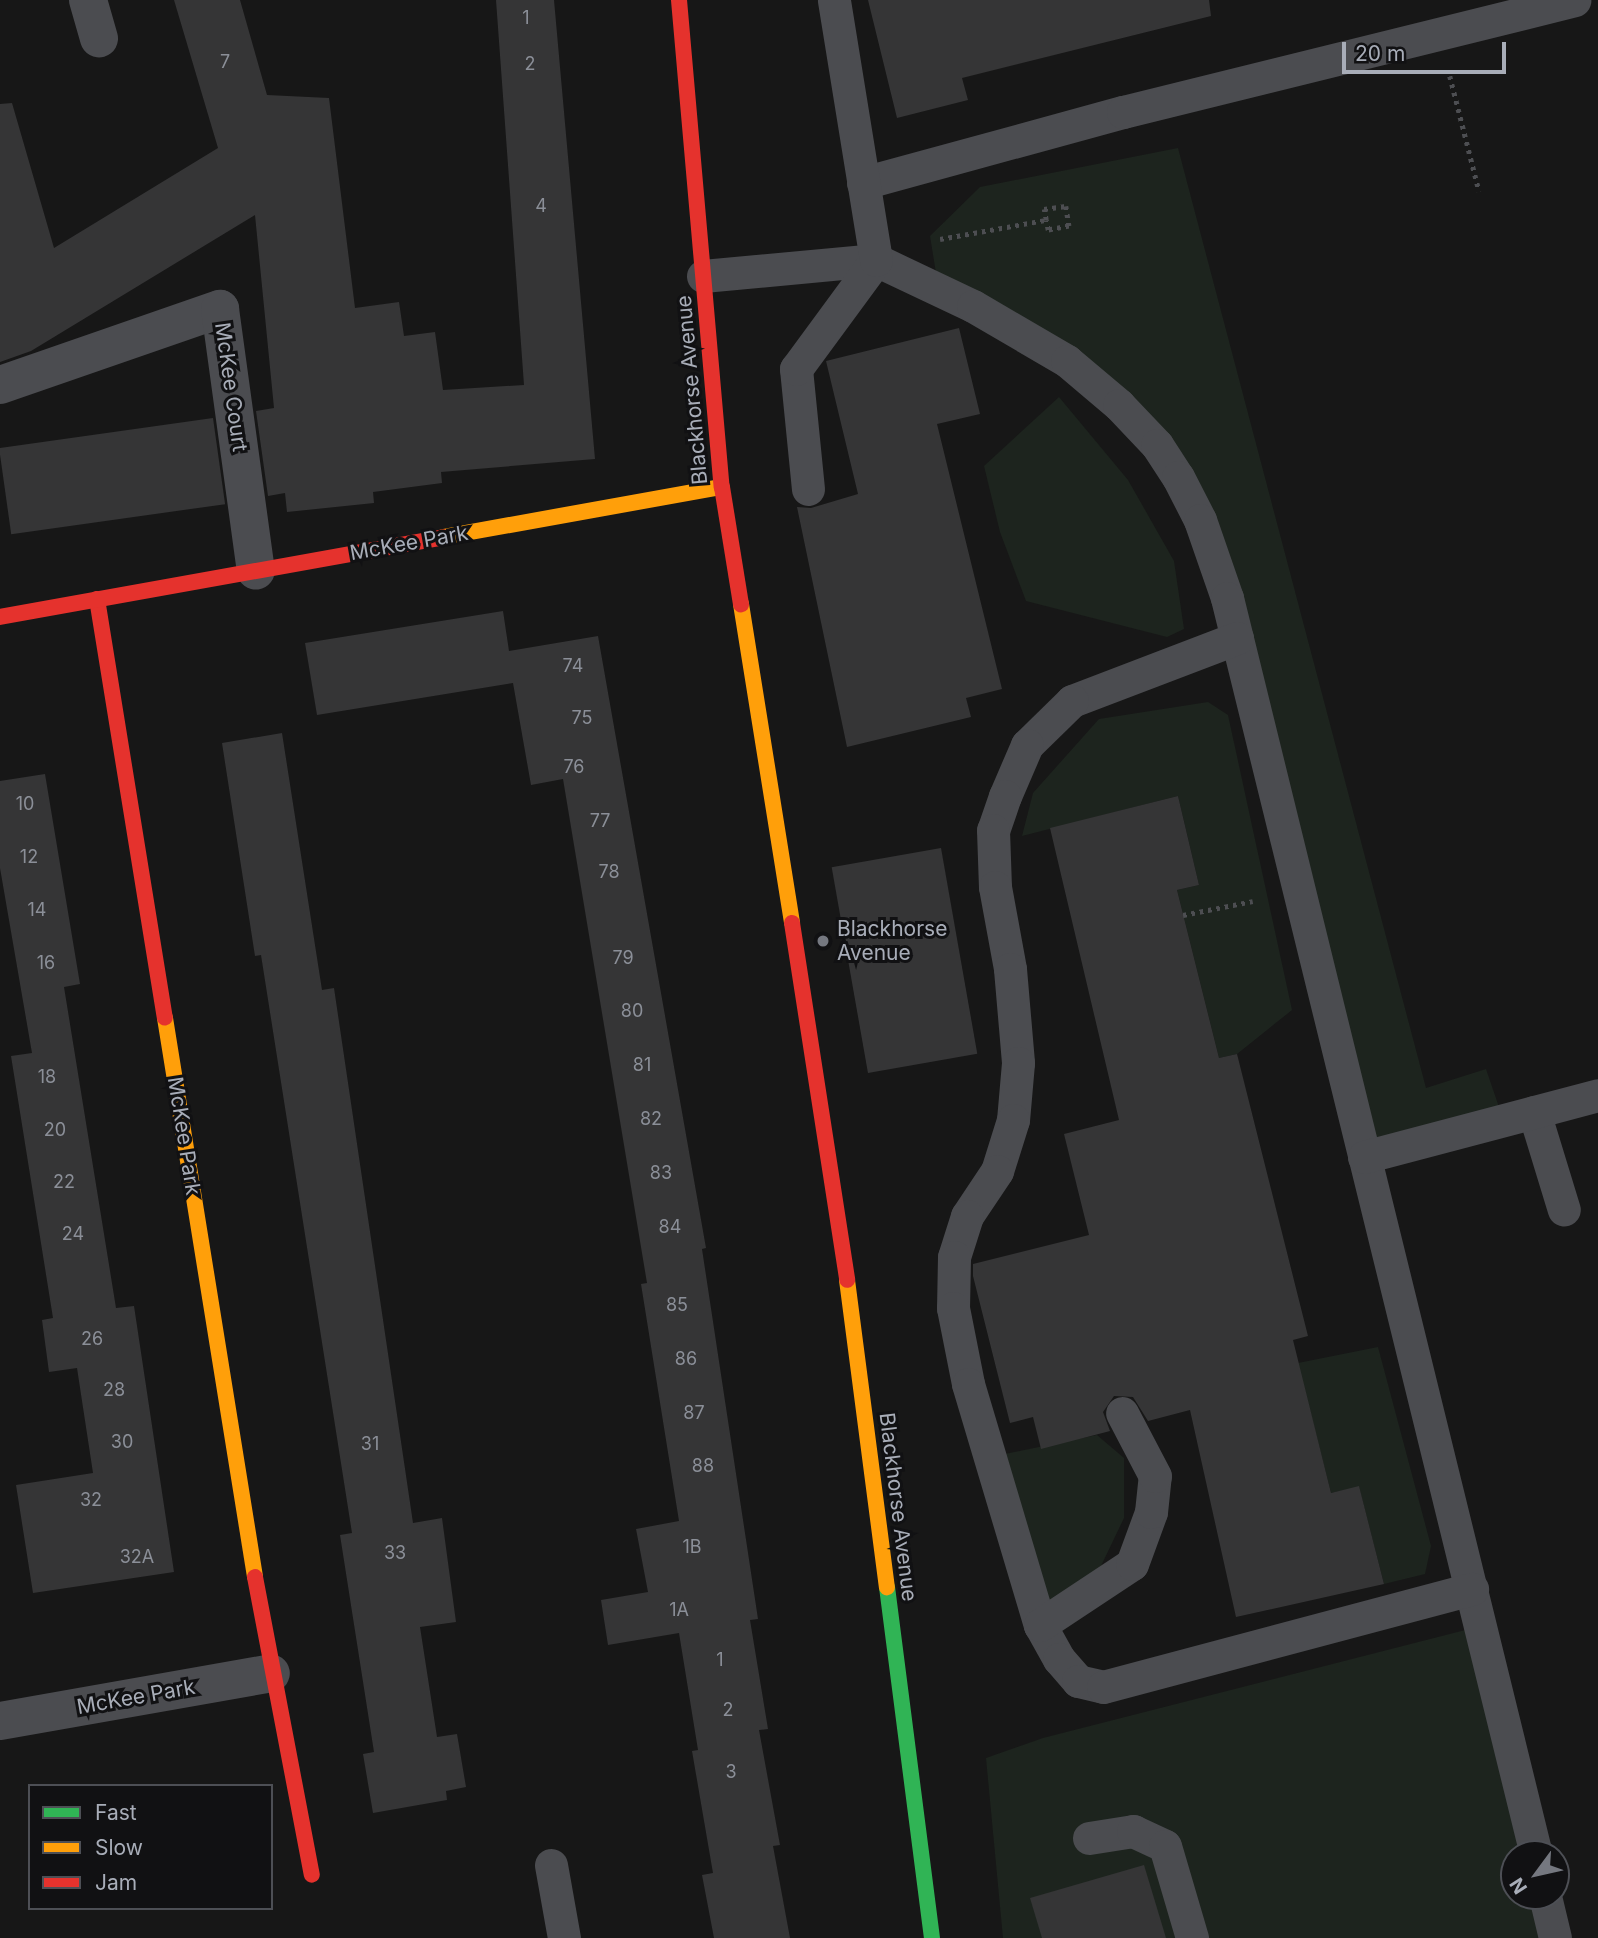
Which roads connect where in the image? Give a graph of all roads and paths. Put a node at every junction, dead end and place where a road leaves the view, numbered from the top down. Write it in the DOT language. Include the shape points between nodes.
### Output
graph roads {
  1 [pos="88,0"];
  2 [pos="679,0"];
  3 [pos="834,0"];
  4 [pos="1574,0"];
  5 [pos="1440,34"];
  6 [pos="99,38"];
  7 [pos="863,183"];
  8 [pos="1479,191"];
  9 [pos="1046,220"];
  10 [pos="877,260"];
  11 [pos="703,276"];
  12 [pos="0,385"];
  13 [pos="722,487"];
  14 [pos="808,489"];
  15 [pos="256,571"];
  16 [pos="97,599"];
  17 [pos="0,617"];
  18 [pos="1237,638"];
  19 [pos="1298,891"];
  20 [pos="1183,915"];
  21 [pos="1598,1095"];
  22 [pos="1534,1112"];
  23 [pos="1364,1157"];
  24 [pos="1564,1210"];
  25 [pos="1122,1413"];
  26 [pos="1472,1589"];
  27 [pos="1040,1625"];
  28 [pos="271,1674"];
  29 [pos="0,1721"];
  30 [pos="1089,1838"];
  31 [pos="1533,1840"];
  32 [pos="551,1865"];
  33 [pos="312,1875"];
  34 [pos="1548,1910"];
  35 [pos="564,1938"];
  36 [pos="932,1938"];
  37 [pos="1192,1938"];
  38 [pos="1555,1938"];
  1 -- 6 [label="street"];
  2 -- 11 [label="street, Blackhorse Avenue"];
  3 -- 7 [label="lane"];
  4 -- 5 [label="lane"];
  5 -- 7 [label="lane"];
  5 -- 8 [label="path"];
  7 -- 10 [label="lane"];
  9 -- 9 [label="path" via="1044,209 1066,206 1069,226 1048,229"];
  9 -- 10 [label="path" via="929,241"];
  10 -- 11 [label="lane"];
  10 -- 14 [label="lane" via="796,369"];
  10 -- 18 [label="lane" via="973,306 1067,361 1119,405 1157,445 1200,520"];
  11 -- 13 [label="street, Blackhorse Avenue"];
  12 -- 15 [label="street, McKee Court" via="220,309"];
  13 -- 15 [label="street, McKee Park"];
  13 -- 36 [label="street, Blackhorse Avenue" via="839,1220"];
  15 -- 16 [label="street, McKee Park"];
  16 -- 17 [label="street, McKee Park"];
  16 -- 28 [label="street, McKee Park"];
  18 -- 19 [label="lane"];
  18 -- 27 [label="lane" via="1072,702 1027,745 993,830 995,887 1010,969 1018,1063 1013,1119 997,1171 967,1216 954,1256 953,1308 968,1384"];
  19 -- 20 [label="path"];
  19 -- 23 [label="lane"];
  21 -- 22 [label="lane"];
  22 -- 23 [label="lane"];
  22 -- 24 [label="lane"];
  23 -- 26 [label="lane"];
  25 -- 27 [label="lane" via="1156,1476 1152,1512 1132,1564"];
  26 -- 27 [label="lane" via="1103,1687 1078,1681"];
  26 -- 31 [label="lane"];
  28 -- 29 [label="street, McKee Park"];
  28 -- 33 [label="street, McKee Park"];
  30 -- 37 [label="lane" via="1133,1831 1166,1846"];
  32 -- 35 [label="lane"];
  34 -- 38 [label="lane"];
}
